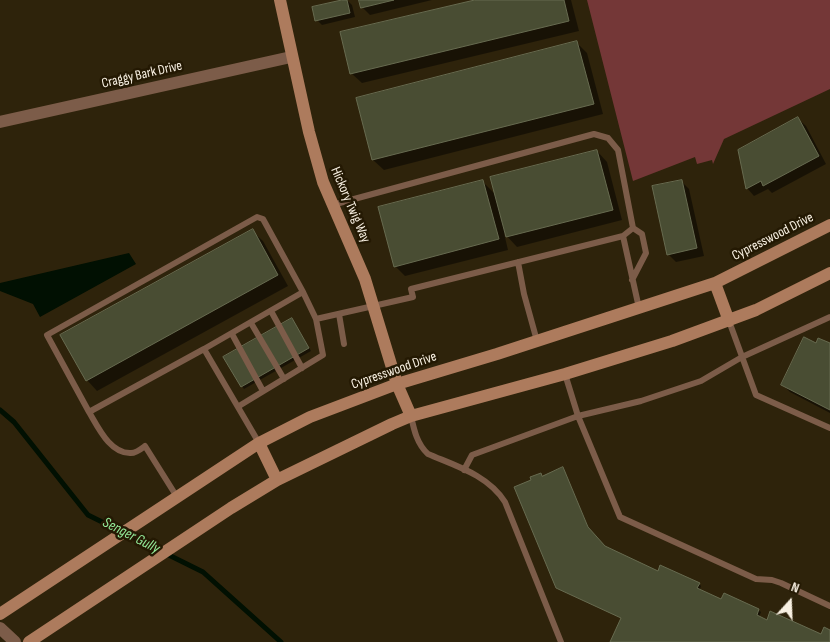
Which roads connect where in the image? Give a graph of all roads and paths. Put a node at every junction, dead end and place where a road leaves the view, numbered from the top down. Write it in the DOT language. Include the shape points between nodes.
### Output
graph roads {
  1 [pos="280,0"];
  2 [pos="291,57"];
  3 [pos="0,122"];
  4 [pos="332,205"];
  5 [pos="830,225"];
  6 [pos="633,228"];
  7 [pos="623,236"];
  8 [pos="518,262"];
  9 [pos="830,274"];
  10 [pos="632,280"];
  11 [pos="715,283"];
  12 [pos="302,292"];
  13 [pos="374,305"];
  14 [pos="639,308"];
  15 [pos="271,312"];
  16 [pos="339,314"];
  17 [pos="830,317"];
  18 [pos="316,319"];
  19 [pos="729,321"];
  20 [pos="251,323"];
  21 [pos="232,334"];
  22 [pos="536,341"];
  23 [pos="344,344"];
  24 [pos="204,349"];
  25 [pos="742,357"];
  26 [pos="302,368"];
  27 [pos="565,374"];
  28 [pos="284,379"];
  29 [pos="397,384"];
  30 [pos="263,391"];
  31 [pos="239,406"];
  32 [pos="89,412"];
  33 [pos="411,416"];
  34 [pos="578,416"];
  35 [pos="830,428"];
  36 [pos="259,443"];
  37 [pos="464,470"];
  38 [pos="277,480"];
  39 [pos="177,497"];
  40 [pos="830,606"];
  41 [pos="0,614"];
  42 [pos="0,628"];
  43 [pos="15,642"];
  44 [pos="29,642"];
  45 [pos="561,642"];
  1 -- 2 [label="main road, Hickory Twig Way"];
  2 -- 3 [label="street, Craggy Bark Drive"];
  2 -- 4 [label="main road, Hickory Twig Way" via="316,158"];
  4 -- 6 [label="lane" via="594,134 608,138 618,150"];
  4 -- 13 [label="main road, Hickory Twig Way"];
  5 -- 11 [label="main road, Cypresswood Drive"];
  6 -- 7 [label="lane"];
  6 -- 10 [label="lane" via="642,234 646,254"];
  7 -- 8 [label="lane"];
  7 -- 10 [label="lane"];
  8 -- 13 [label="lane" via="411,289 413,297"];
  8 -- 22 [label="lane"];
  9 -- 19 [label="main road"];
  10 -- 14 [label="lane"];
  11 -- 14 [label="main road, Cypresswood Drive"];
  11 -- 19 [label="main road"];
  12 -- 15 [label="lane"];
  12 -- 18 [label="lane"];
  12 -- 32 [label="lane" via="262,219 257,217 55,330 47,335"];
  13 -- 16 [label="lane"];
  13 -- 29 [label="main road, Hickory Twig Way"];
  14 -- 22 [label="main road, Cypresswood Drive"];
  15 -- 20 [label="lane"];
  15 -- 26 [label="lane"];
  16 -- 18 [label="lane"];
  16 -- 23 [label="lane"];
  17 -- 25 [label="lane"];
  18 -- 26 [label="lane" via="323,355"];
  19 -- 25 [label="lane"];
  19 -- 27 [label="main road"];
  20 -- 21 [label="lane"];
  20 -- 28 [label="lane"];
  21 -- 24 [label="lane"];
  21 -- 30 [label="lane"];
  22 -- 29 [label="main road, Cypresswood Drive"];
  24 -- 31 [label="lane"];
  24 -- 32 [label="lane"];
  25 -- 34 [label="lane" via="701,381 641,401"];
  25 -- 35 [label="lane" via="756,395"];
  26 -- 28 [label="lane"];
  27 -- 33 [label="main road"];
  27 -- 34 [label="lane"];
  28 -- 30 [label="lane"];
  29 -- 33 [label="main road, Hickory Twig Way"];
  29 -- 36 [label="main road, Cypresswood Drive" via="310,417"];
  30 -- 31 [label="lane"];
  31 -- 36 [label="lane"];
  32 -- 39 [label="lane" via="105,439 122,452 133,454 145,446"];
  33 -- 37 [label="lane" via="422,449"];
  33 -- 38 [label="main road"];
  34 -- 37 [label="lane" via="472,455"];
  34 -- 40 [label="lane" via="620,517 756,579 781,583"];
  36 -- 38 [label="main road"];
  36 -- 39 [label="main road, Cypresswood Drive"];
  37 -- 45 [label="lane" via="491,484 504,502"];
  38 -- 44 [label="main road"];
  39 -- 41 [label="main road, Cypresswood Drive"];
  42 -- 43 [label="street"];
}
